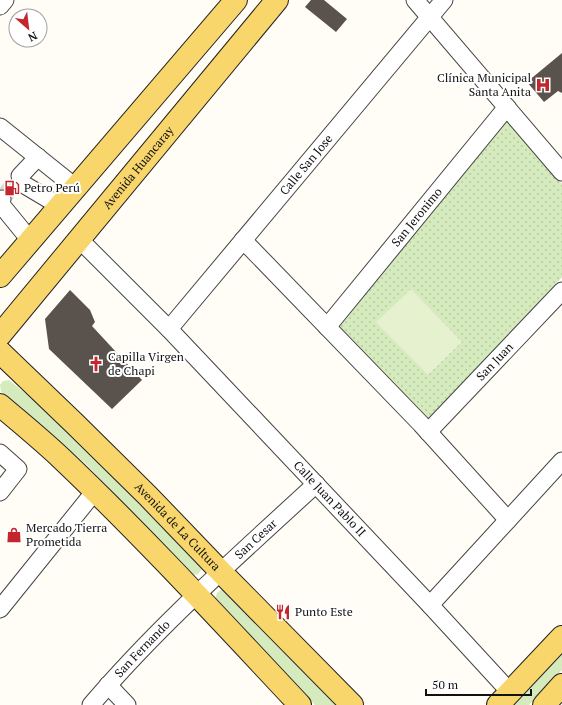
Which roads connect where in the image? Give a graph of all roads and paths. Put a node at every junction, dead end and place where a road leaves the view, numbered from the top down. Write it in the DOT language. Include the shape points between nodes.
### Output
graph roads {
  1 [pos="5,0"];
  2 [pos="236,0"];
  3 [pos="277,0"];
  4 [pos="415,0"];
  5 [pos="444,0"];
  6 [pos="0,6"];
  7 [pos="429,17"];
  8 [pos="507,107"];
  9 [pos="0,127"];
  10 [pos="38,157"];
  11 [pos="562,172"];
  12 [pos="76,187"];
  13 [pos="2,199"];
  14 [pos="60,206"];
  15 [pos="79,239"];
  16 [pos="30,240"];
  17 [pos="243,240"];
  18 [pos="0,276"];
  19 [pos="562,291"];
  20 [pos="327,327"];
  21 [pos="169,329"];
  22 [pos="0,335"];
  23 [pos="0,352"];
  24 [pos="2,411"];
  25 [pos="428,432"];
  26 [pos="0,453"];
  27 [pos="562,462"];
  28 [pos="316,484"];
  29 [pos="95,491"];
  30 [pos="0,492"];
  31 [pos="508,520"];
  32 [pos="221,572"];
  33 [pos="196,595"];
  34 [pos="430,605"];
  35 [pos="0,610"];
  36 [pos="562,636"];
  37 [pos="108,685"];
  38 [pos="562,685"];
  39 [pos="504,699"];
  40 [pos="91,705"];
  41 [pos="128,705"];
  42 [pos="300,705"];
  43 [pos="352,705"];
  44 [pos="544,705"];
  1 -- 6 [label="street"];
  2 -- 12 [label="main road"];
  3 -- 15 [label="main road, Avenida Huancaray"];
  4 -- 7 [label="street"];
  5 -- 7 [label="street, Calle San Jose"];
  7 -- 8 [label="street"];
  7 -- 17 [label="street, Calle San Jose"];
  8 -- 11 [label="street"];
  8 -- 20 [label="street, San Jeronimo"];
  9 -- 10 [label="street"];
  10 -- 12 [label="street"];
  10 -- 14 [label="street" via="22,180"];
  12 -- 14 [label="main road"];
  13 -- 16 [label="street" via="0,203"];
  14 -- 16 [label="main road"];
  15 -- 21 [label="street, Calle Juan Pablo II"];
  15 -- 22 [label="main road, Avenida Huancaray"];
  16 -- 18 [label="main road"];
  17 -- 20 [label="street"];
  17 -- 21 [label="street, Calle San Jose"];
  19 -- 25 [label="street, San Juan"];
  20 -- 25 [label="street"];
  21 -- 28 [label="street, Calle Juan Pablo II"];
  23 -- 32 [label="main road, Avenida de La Cultura" via="137,485"];
  24 -- 29 [label="main road" via="60,457"];
  25 -- 31 [label="street"];
  26 -- 30 [label="street" via="18,469"];
  27 -- 31 [label="street"];
  28 -- 32 [label="street, San Cesar"];
  28 -- 34 [label="street, Calle Juan Pablo II"];
  29 -- 33 [label="main road"];
  29 -- 35 [label="street"];
  31 -- 34 [label="street"];
  32 -- 33 [label="street, San Cesar"];
  32 -- 43 [label="main road, Avenida de La Cultura"];
  33 -- 37 [label="street, San Fernando"];
  33 -- 42 [label="main road"];
  34 -- 39 [label="street, Calle Juan Pablo II"];
  36 -- 39 [label="main road"];
  37 -- 40 [label="street, San Fernando"];
  37 -- 41 [label="street"];
  38 -- 44 [label="main road"];
}
